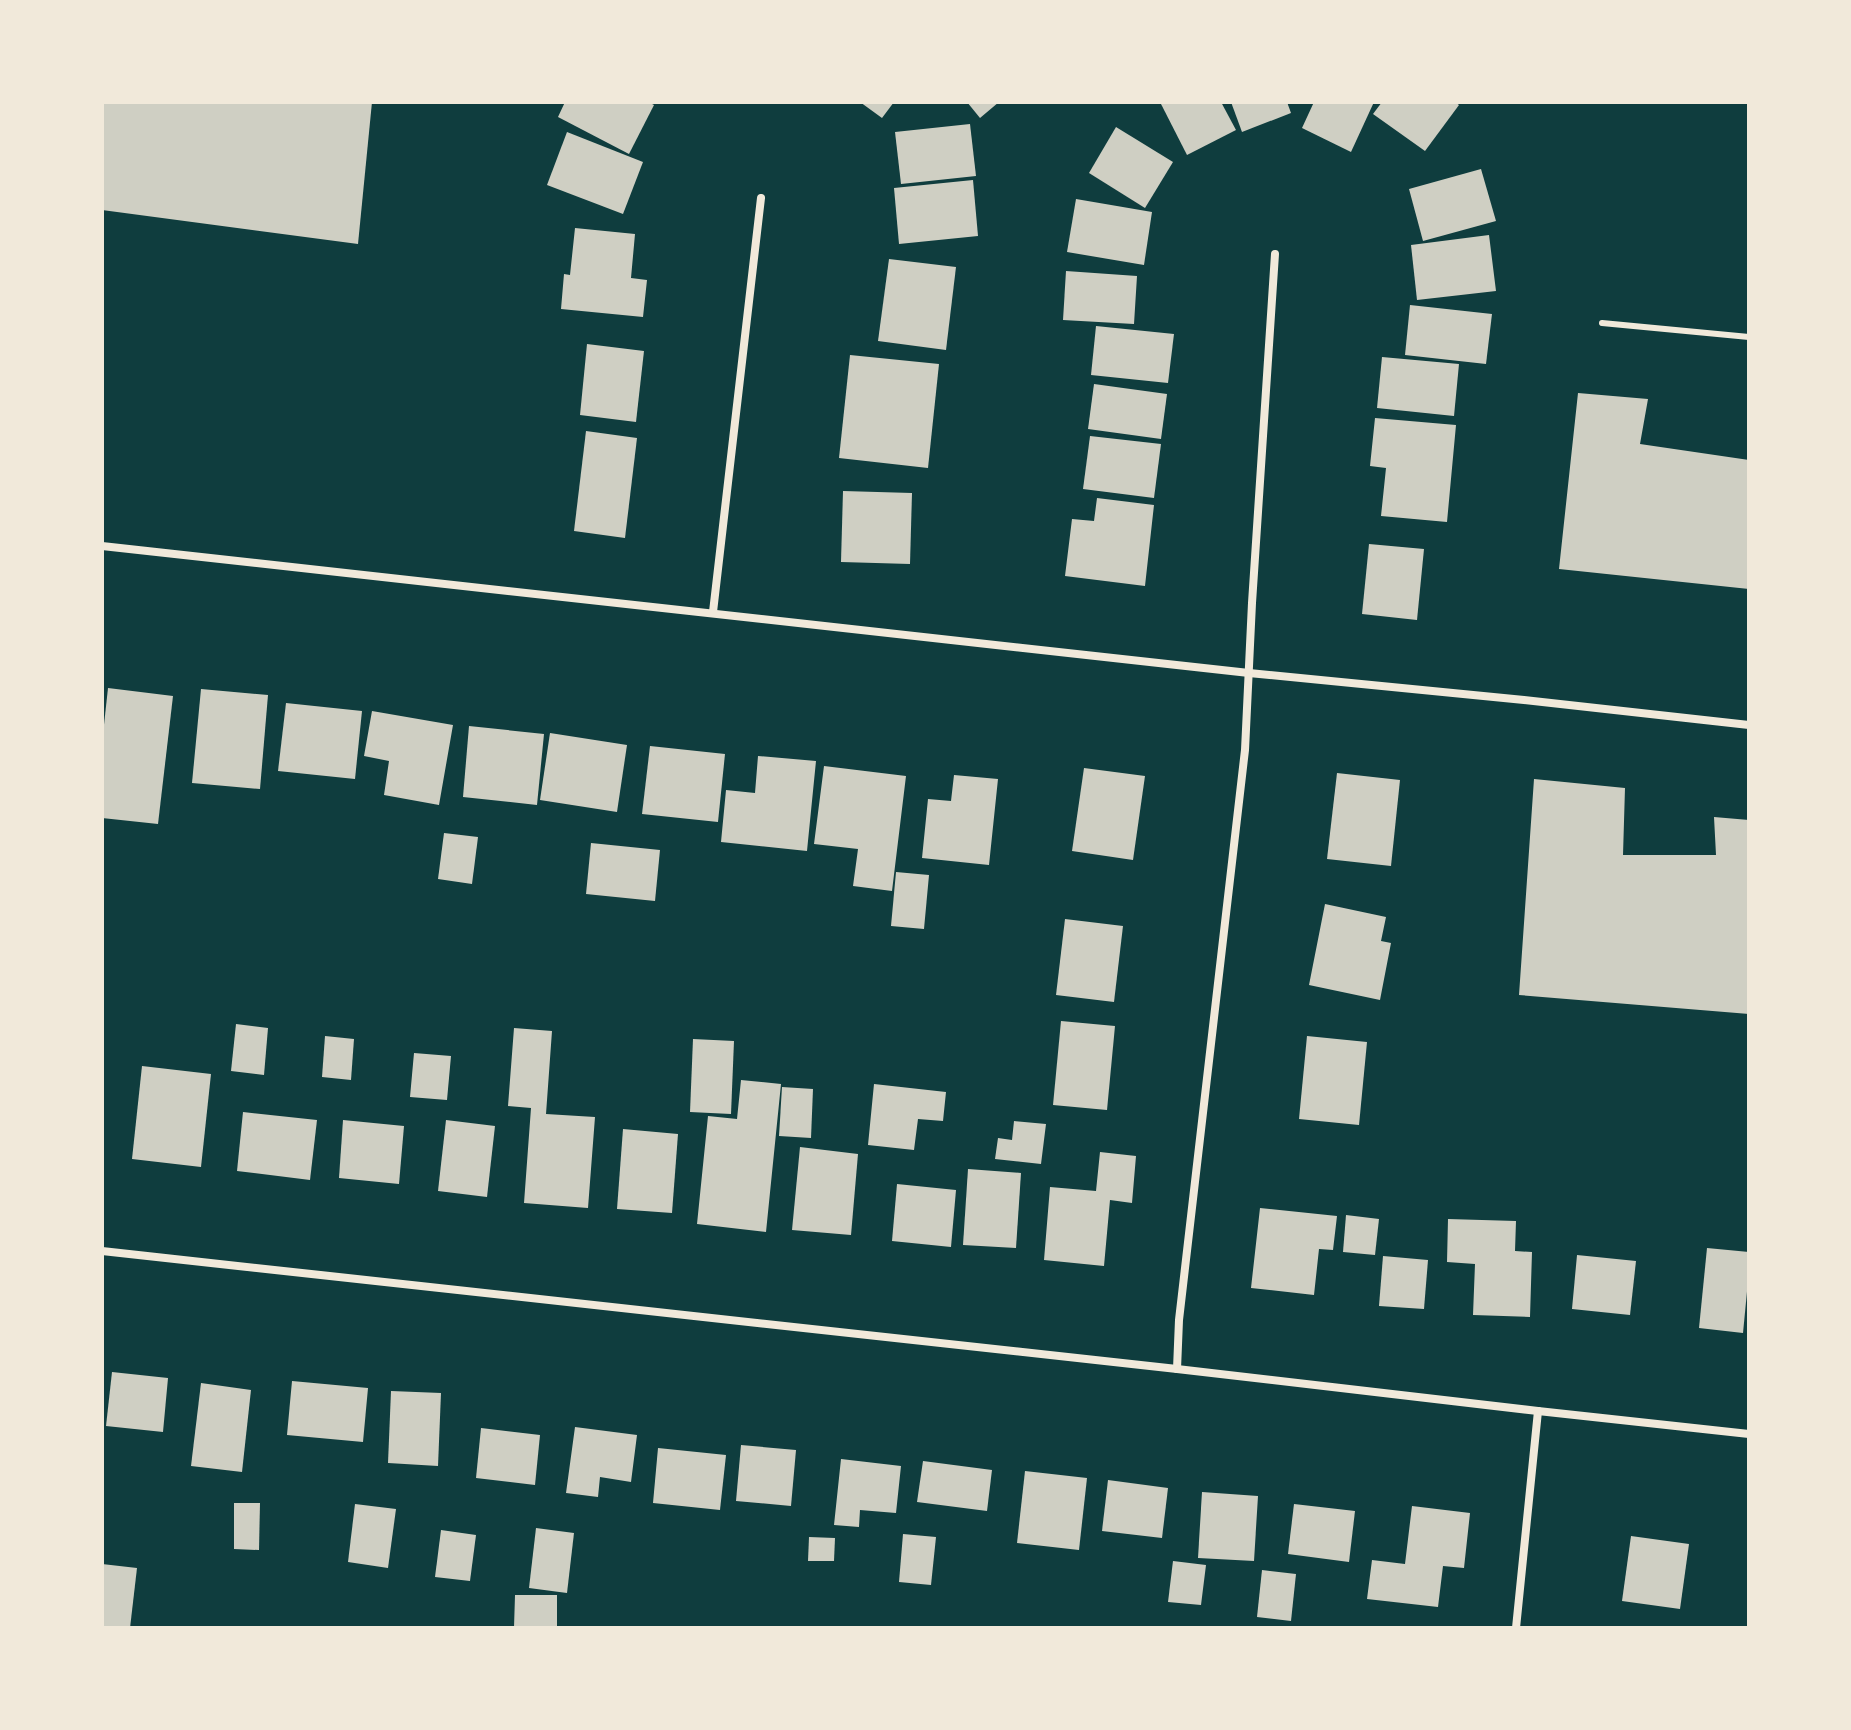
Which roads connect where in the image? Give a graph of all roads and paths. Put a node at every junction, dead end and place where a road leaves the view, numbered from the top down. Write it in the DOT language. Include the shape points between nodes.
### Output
graph roads {
  1 [pos="761,198"];
  2 [pos="1275,254"];
  3 [pos="1602,323"];
  4 [pos="1749,337"];
  5 [pos="102,546"];
  6 [pos="713,612"];
  7 [pos="1249,673"];
  8 [pos="1749,725"];
  9 [pos="102,1251"];
  10 [pos="1177,1369"];
  11 [pos="1538,1411"];
  12 [pos="1749,1434"];
  13 [pos="1516,1628"];
  1 -- 6 [label="street"];
  2 -- 7 [label="street"];
  3 -- 4 [label="lane"];
  5 -- 6 [label="street"];
  6 -- 7 [label="street"];
  7 -- 8 [label="street"];
  7 -- 10 [label="street"];
  9 -- 10 [label="street"];
  10 -- 11 [label="street"];
  11 -- 12 [label="street"];
  11 -- 13 [label="street"];
}
